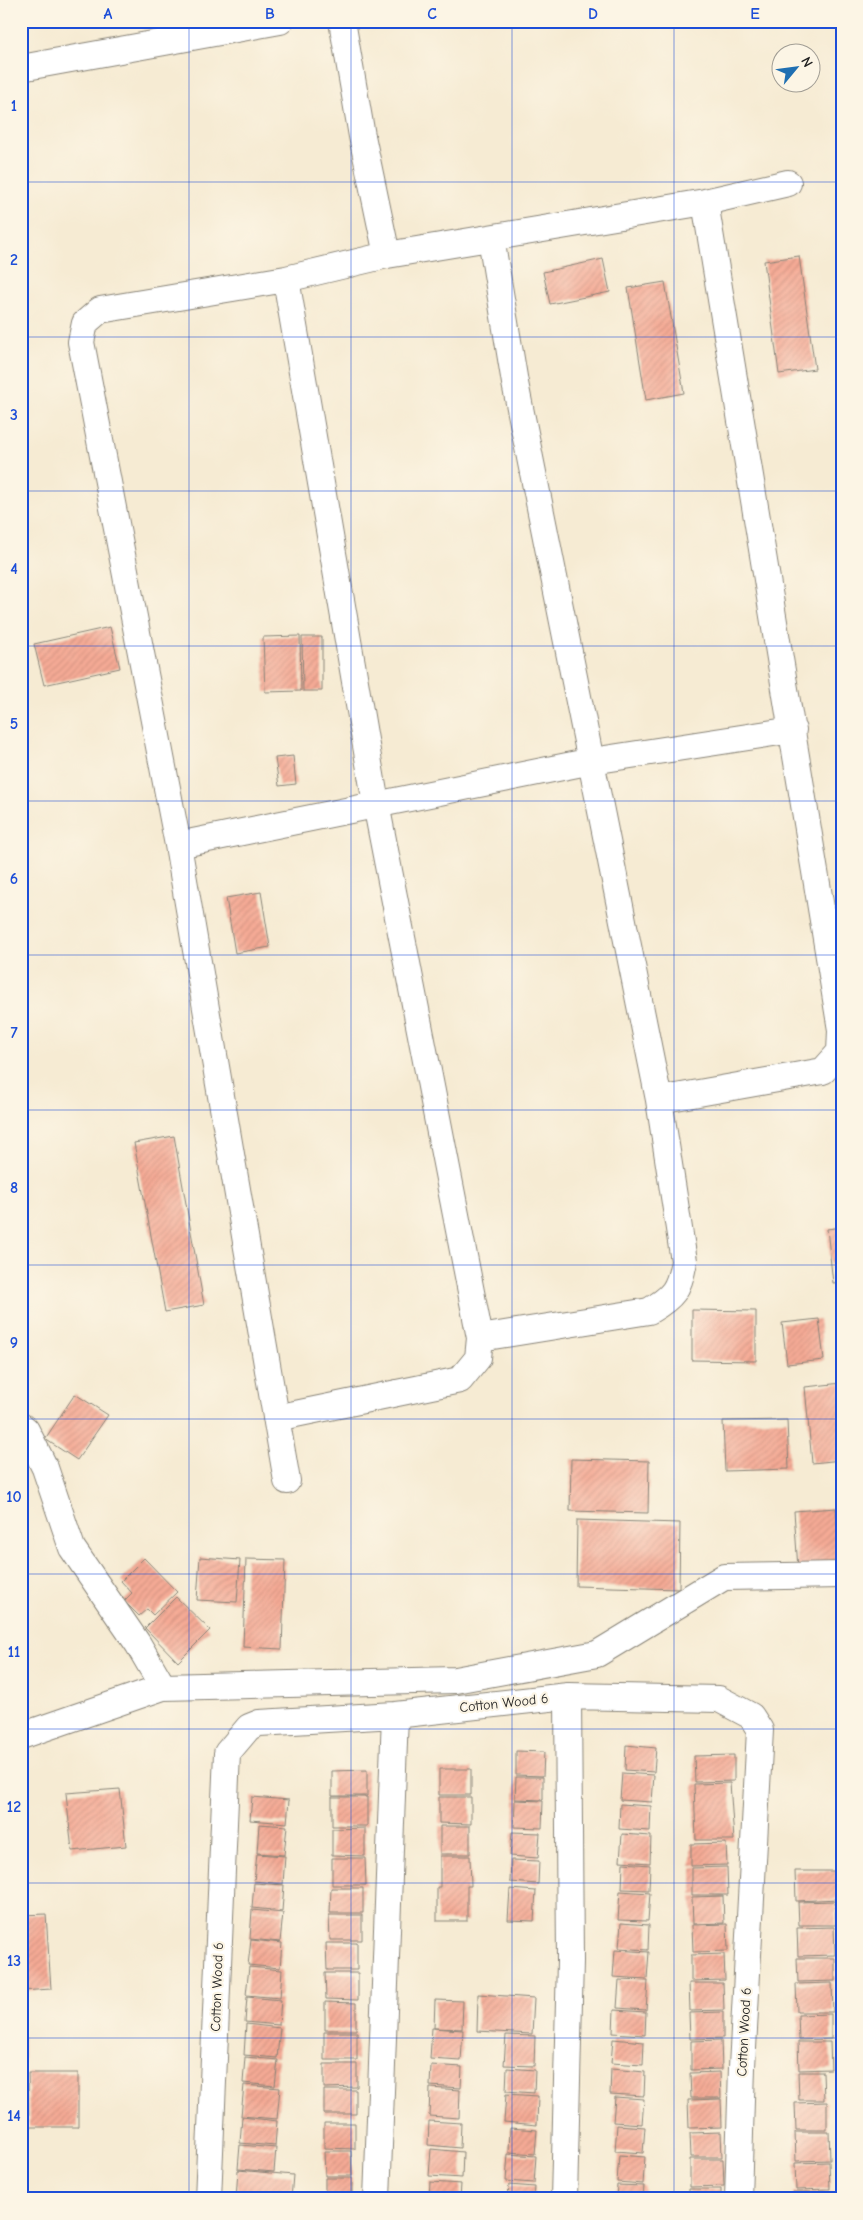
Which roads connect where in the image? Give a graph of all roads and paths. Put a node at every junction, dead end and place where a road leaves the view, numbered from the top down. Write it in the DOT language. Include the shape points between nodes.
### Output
graph roads {
  1 [pos="280,21"];
  2 [pos="342,21"];
  3 [pos="21,68"];
  4 [pos="788,183"];
  5 [pos="705,202"];
  6 [pos="492,238"];
  7 [pos="387,255"];
  8 [pos="286,279"];
  9 [pos="793,730"];
  10 [pos="592,761"];
  11 [pos="376,804"];
  12 [pos="178,845"];
  13 [pos="659,1100"];
  14 [pos="480,1338"];
  15 [pos="276,1418"];
  16 [pos="21,1426"];
  17 [pos="287,1481"];
  18 [pos="842,1575"];
  19 [pos="163,1687"];
  20 [pos="568,1696"];
  21 [pos="395,1715"];
  22 [pos="21,1736"];
  23 [pos="208,2199"];
  24 [pos="377,2199"];
  25 [pos="564,2199"];
  26 [pos="738,2199"];
  1 -- 3 [label="street"];
  2 -- 7 [label="street"];
  4 -- 5 [label="street"];
  5 -- 6 [label="street"];
  5 -- 9 [label="street"];
  6 -- 7 [label="street"];
  6 -- 10 [label="street" via="515,383"];
  7 -- 8 [label="street"];
  8 -- 11 [label="street"];
  8 -- 12 [label="street" via="100,310 85,323 81,342"];
  9 -- 10 [label="street"];
  9 -- 13 [label="street" via="842,1030 840,1052 823,1071"];
  10 -- 11 [label="street"];
  10 -- 13 [label="street"];
  11 -- 12 [label="street"];
  11 -- 14 [label="street"];
  12 -- 15 [label="street"];
  13 -- 14 [label="street" via="684,1261 680,1282 665,1302 649,1311"];
  14 -- 15 [label="street" via="478,1358 460,1380"];
  15 -- 17 [label="street"];
  16 -- 19 [label="street" via="45,1468 72,1548 138,1644"];
  18 -- 19 [label="street" via="724,1577 597,1654 455,1680"];
  19 -- 22 [label="street"];
  20 -- 21 [label="street, Cotton Wood 6"];
  20 -- 25 [label="street" via="570,1961"];
  20 -- 26 [label="street, Cotton Wood 6" via="719,1699 751,1716 760,1730"];
  21 -- 23 [label="street, Cotton Wood 6" via="259,1723 249,1727 227,1753"];
  21 -- 24 [label="street"];
}
